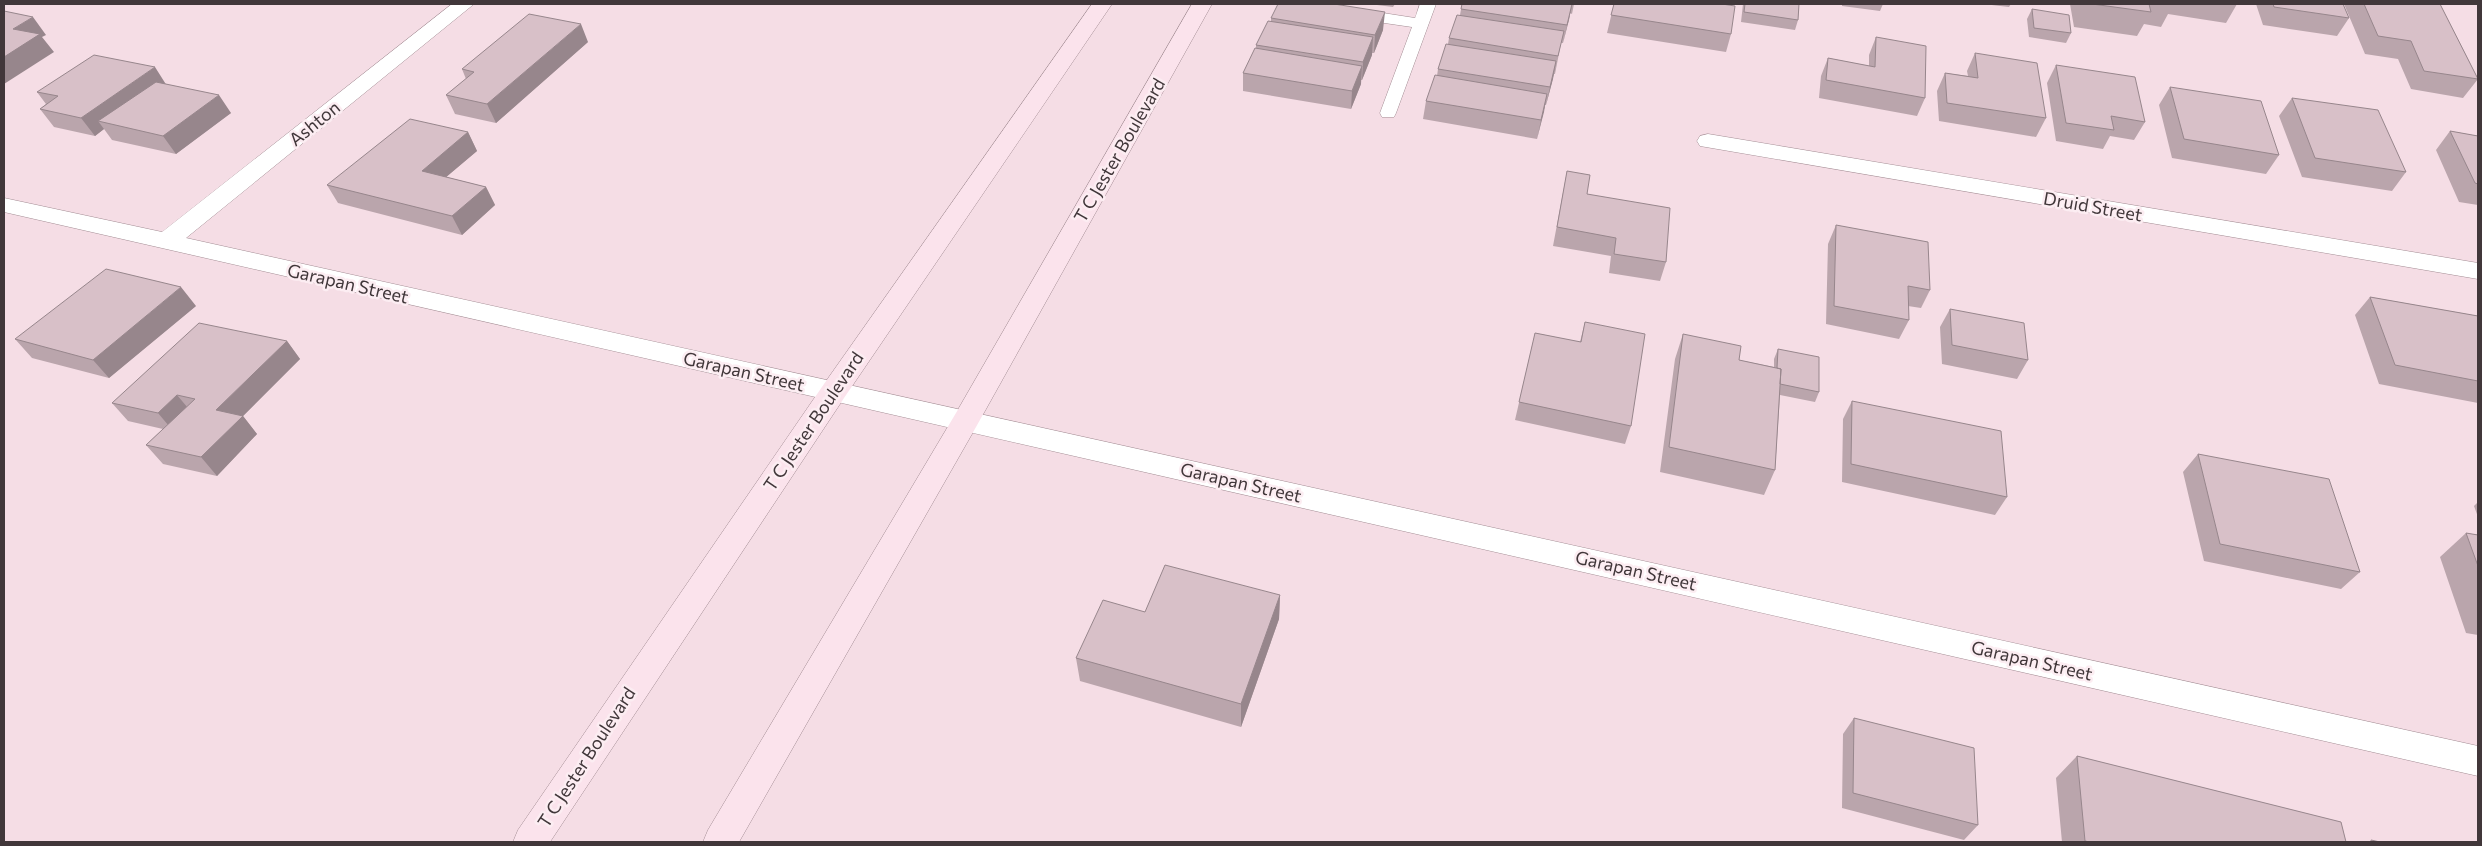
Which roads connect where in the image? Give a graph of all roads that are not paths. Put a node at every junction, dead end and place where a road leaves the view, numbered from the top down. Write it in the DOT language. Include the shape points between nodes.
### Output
graph roads {
  1 [pos="464,4"];
  2 [pos="1102,4"];
  3 [pos="1202,4"];
  4 [pos="1428,4"];
  5 [pos="1338,11"];
  6 [pos="1421,24"];
  7 [pos="1388,113"];
  8 [pos="1708,141"];
  9 [pos="4,205"];
  10 [pos="165,242"];
  11 [pos="2478,271"];
  12 [pos="834,391"];
  13 [pos="966,420"];
  14 [pos="2478,761"];
  15 [pos="530,842"];
  16 [pos="720,842"];
  1 -- 10 [label="street, Ashton"];
  2 -- 12 [label="main road, T C Jester Boulevard"];
  3 -- 13 [label="main road, T C Jester Boulevard"];
  4 -- 6 [label="lane"];
  5 -- 6 [label="lane"];
  6 -- 7 [label="lane"];
  8 -- 11 [label="street, Druid Street"];
  9 -- 10 [label="street, Garapan Street"];
  10 -- 12 [label="street, Garapan Street"];
  12 -- 13 [label="street, Garapan Street"];
  12 -- 15 [label="main road, T C Jester Boulevard"];
  13 -- 14 [label="street, Garapan Street"];
  13 -- 16 [label="main road, T C Jester Boulevard"];
}
